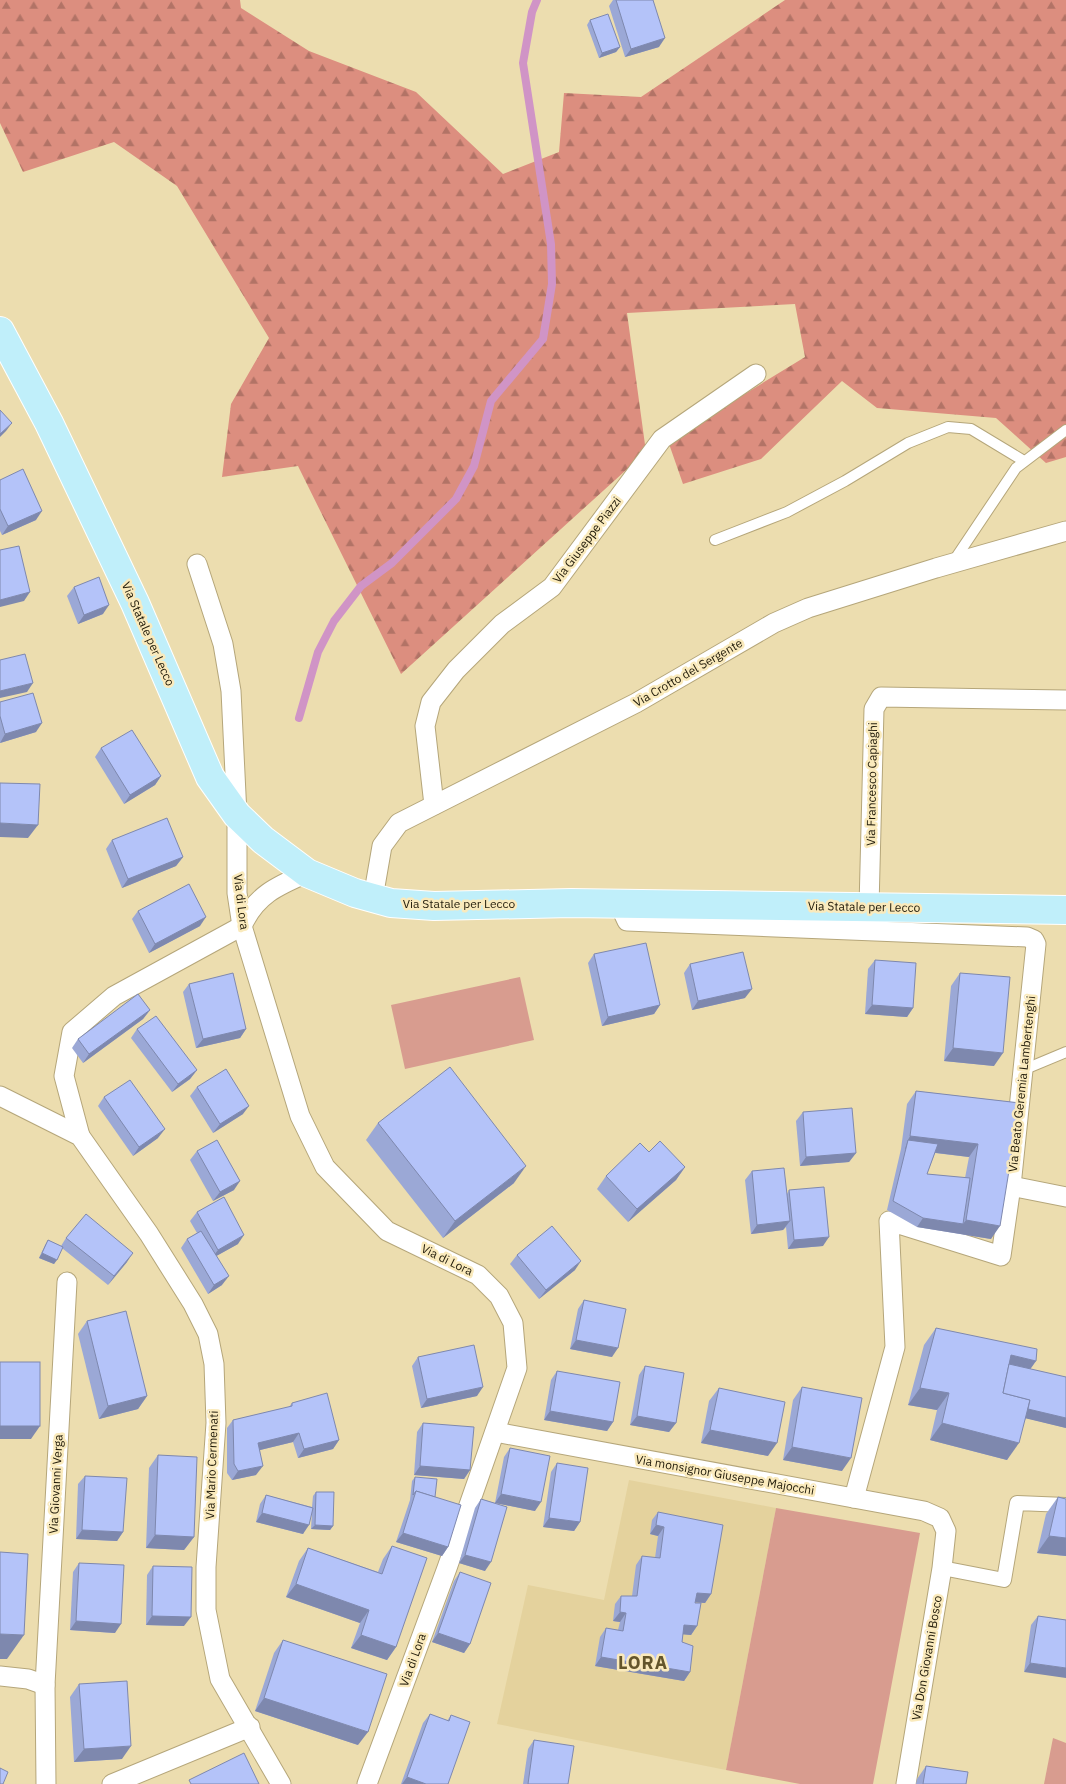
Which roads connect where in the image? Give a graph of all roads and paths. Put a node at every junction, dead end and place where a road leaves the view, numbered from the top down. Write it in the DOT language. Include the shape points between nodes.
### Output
graph roads {
  1 [pos="0,331"];
  2 [pos="756,374"];
  3 [pos="1066,430"];
  4 [pos="1024,461"];
  5 [pos="1066,532"];
  6 [pos="715,540"];
  7 [pos="198,564"];
  8 [pos="952,564"];
  9 [pos="1066,700"];
  10 [pos="434,805"];
  11 [pos="237,815"];
  12 [pos="307,873"];
  13 [pos="373,898"];
  14 [pos="619,904"];
  15 [pos="869,907"];
  16 [pos="1066,910"];
  17 [pos="242,926"];
  18 [pos="1066,1052"];
  19 [pos="1023,1070"];
  20 [pos="0,1096"];
  21 [pos="80,1136"];
  22 [pos="1011,1186"];
  23 [pos="1066,1197"];
  24 [pos="67,1282"];
  25 [pos="495,1432"];
  26 [pos="854,1498"];
  27 [pos="1066,1505"];
  28 [pos="946,1531"];
  29 [pos="942,1568"];
  30 [pos="0,1676"];
  31 [pos="46,1685"];
  32 [pos="250,1727"];
  33 [pos="46,1784"];
  34 [pos="112,1784"];
  35 [pos="281,1784"];
  36 [pos="367,1784"];
  37 [pos="906,1784"];
  1 -- 11 [label="main road, Via Statale per Lecco" via="49,423 135,603 210,777"];
  2 -- 10 [label="street, Via Giuseppe Piazzi" via="662,439 552,587 502,624 456,670 431,702 425,726"];
  3 -- 4 [label="lane"];
  4 -- 6 [label="lane" via="971,429 948,427 908,443 787,512"];
  4 -- 8 [label="lane" via="1016,468"];
  5 -- 8 [label="street, Via Crotto del Sergente"];
  7 -- 11 [label="street, Via di Lora" via="223,644 229,682"];
  8 -- 10 [label="street, Via Crotto del Sergente" via="808,608 774,623 636,703"];
  9 -- 15 [label="street, Via Francesco Capiaghi" via="881,697 874,709"];
  10 -- 13 [label="street, Via Crotto del Sergente" via="399,823 382,846"];
  11 -- 12 [label="main road, Via Statale per Lecco" via="263,840"];
  11 -- 17 [label="street, Via di Lora" via="237,893"];
  12 -- 13 [label="main road, Via Statale per Lecco"];
  12 -- 17 [label="street" via="276,887 250,909"];
  13 -- 14 [label="main road, Via Statale per Lecco" via="391,903 434,906"];
  14 -- 15 [label="main road, Via Statale per Lecco"];
  14 -- 19 [label="street, Via Beato Geremia Lambertenghi" via="627,921 1031,938 1036,948"];
  15 -- 16 [label="main road, Via Statale per Lecco"];
  17 -- 21 [label="street" via="114,996 72,1032 64,1076"];
  17 -- 25 [label="street, Via di Lora" via="300,1116 325,1167 387,1231 478,1275 499,1296 513,1323 517,1368"];
  18 -- 19 [label="lane"];
  19 -- 22 [label="street, Via Beato Geremia Lambertenghi"];
  20 -- 21 [label="street, Via Mario Cermenati"];
  21 -- 32 [label="street, Via Mario Cermenati" via="149,1234 194,1304 208,1334 214,1364 216,1423 206,1610 220,1679"];
  22 -- 23 [label="street"];
  22 -- 26 [label="street, Via Beato Geremia Lambertenghi" via="1001,1256 889,1221 894,1347"];
  24 -- 31 [label="street, Via Giovanni Verga"];
  25 -- 26 [label="street, Via monsignor Giuseppe Majocchi"];
  25 -- 36 [label="street, Via di Lora"];
  26 -- 28 [label="street, Via monsignor Giuseppe Majocchi" via="924,1511 940,1518"];
  27 -- 29 [label="street" via="1017,1503 1004,1580"];
  28 -- 29 [label="street, Via Don Giovanni Bosco"];
  29 -- 37 [label="street, Via Don Giovanni Bosco"];
  30 -- 31 [label="street"];
  31 -- 33 [label="street, Via Giovanni Verga"];
  32 -- 34 [label="street"];
  32 -- 35 [label="street, Via Mario Cermenati"];
}
